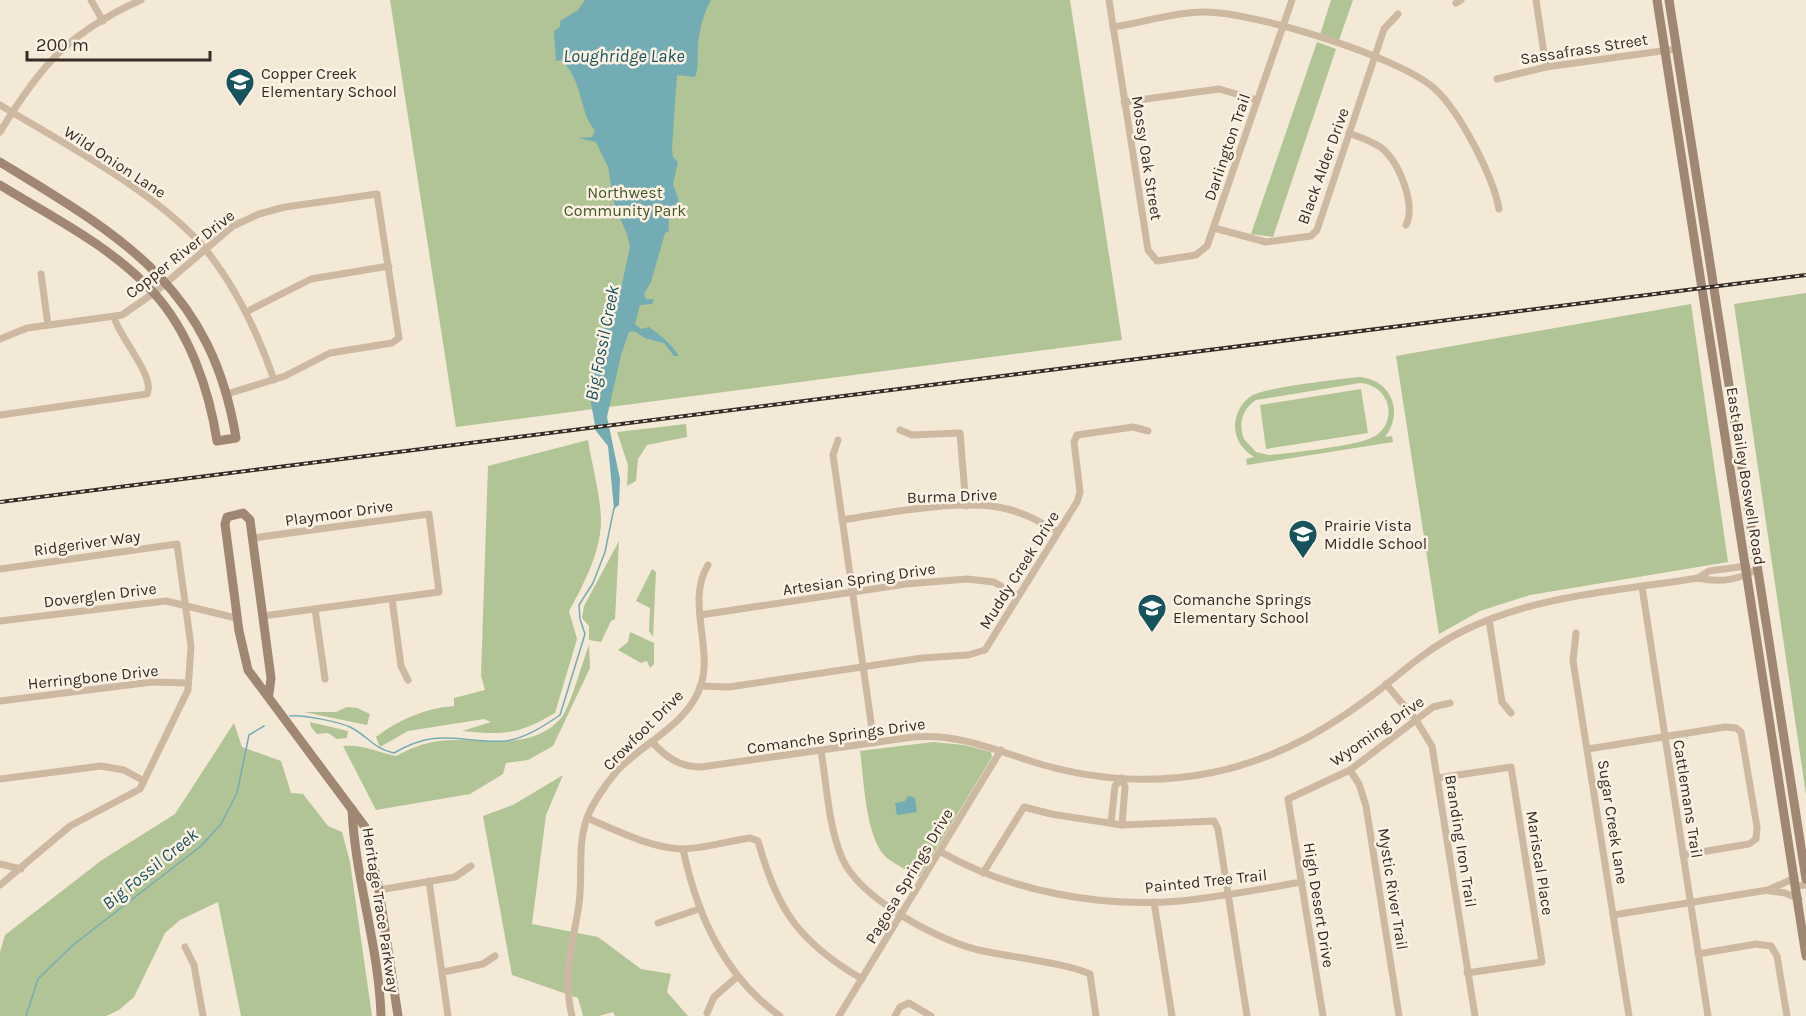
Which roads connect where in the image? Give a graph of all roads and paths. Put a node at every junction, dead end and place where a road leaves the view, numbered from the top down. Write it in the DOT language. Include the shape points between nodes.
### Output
graph roads {
  1 [pos="91,0"];
  2 [pos="141,0"];
  3 [pos="1109,0"];
  4 [pos="1292,0"];
  5 [pos="1536,0"];
  6 [pos="1657,0"];
  7 [pos="1669,0"];
  8 [pos="1398,14"];
  9 [pos="104,21"];
  10 [pos="1284,26"];
  11 [pos="1113,27"];
  12 [pos="1676,49"];
  13 [pos="1665,50"];
  14 [pos="1374,57"];
  15 [pos="1546,68"];
  16 [pos="1497,79"];
  17 [pos="1257,100"];
  18 [pos="1124,102"];
  19 [pos="0,105"];
  20 [pos="12,112"];
  21 [pos="0,132"];
  22 [pos="1349,133"];
  23 [pos="0,162"];
  24 [pos="0,185"];
  25 [pos="1700,198"];
  26 [pos="1689,200"];
  27 [pos="1499,209"];
  28 [pos="1406,225"];
  29 [pos="1214,228"];
  30 [pos="205,249"];
  31 [pos="1152,258"];
  32 [pos="388,266"];
  33 [pos="41,274"];
  34 [pos="166,282"];
  35 [pos="154,292"];
  36 [pos="246,312"];
  37 [pos="114,317"];
  38 [pos="48,325"];
  39 [pos="0,339"];
  40 [pos="274,380"];
  41 [pos="227,394"];
  42 [pos="0,415"];
  43 [pos="900,430"];
  44 [pos="1737,430"];
  45 [pos="1148,431"];
  46 [pos="1724,432"];
  47 [pos="838,440"];
  48 [pos="966,506"];
  49 [pos="842,519"];
  50 [pos="1058,532"];
  51 [pos="253,538"];
  52 [pos="708,565"];
  53 [pos="1745,566"];
  54 [pos="1758,568"];
  55 [pos="0,569"];
  56 [pos="1746,577"];
  57 [pos="1698,578"];
  58 [pos="1642,587"];
  59 [pos="853,592"];
  60 [pos="1017,596"];
  61 [pos="392,599"];
  62 [pos="185,606"];
  63 [pos="315,609"];
  64 [pos="700,615"];
  65 [pos="263,616"];
  66 [pos="236,618"];
  67 [pos="1489,620"];
  68 [pos="0,621"];
  69 [pos="1576,633"];
  70 [pos="862,667"];
  71 [pos="325,679"];
  72 [pos="408,680"];
  73 [pos="188,682"];
  74 [pos="1386,684"];
  75 [pos="700,686"];
  76 [pos="269,694"];
  77 [pos="0,701"];
  78 [pos="1450,703"];
  79 [pos="1512,713"];
  80 [pos="1416,720"];
  81 [pos="1665,737"];
  82 [pos="651,742"];
  83 [pos="874,743"];
  84 [pos="1588,749"];
  85 [pos="1001,750"];
  86 [pos="821,751"];
  87 [pos="1350,770"];
  88 [pos="1122,778"];
  89 [pos="1438,778"];
  90 [pos="0,779"];
  91 [pos="144,781"];
  92 [pos="1288,799"];
  93 [pos="352,809"];
  94 [pos="587,818"];
  95 [pos="1111,823"];
  96 [pos="1122,825"];
  97 [pos="683,849"];
  98 [pos="941,852"];
  99 [pos="1683,855"];
  100 [pos="0,864"];
  101 [pos="471,866"];
  102 [pos="21,869"];
  103 [pos="983,873"];
  104 [pos="1806,879"];
  105 [pos="429,881"];
  106 [pos="1302,882"];
  107 [pos="1799,883"];
  108 [pos="0,885"];
  109 [pos="380,890"];
  110 [pos="1768,891"];
  111 [pos="1228,894"];
  112 [pos="1798,899"];
  113 [pos="1154,902"];
  114 [pos="1690,903"];
  115 [pos="699,909"];
  116 [pos="902,915"];
  117 [pos="1613,915"];
  118 [pos="658,924"];
  119 [pos="185,947"];
  120 [pos="1698,954"];
  121 [pos="495,956"];
  122 [pos="1806,956"];
  123 [pos="444,972"];
  124 [pos="1467,973"];
  125 [pos="737,977"];
  126 [pos="862,979"];
  127 [pos="707,1013"];
  128 [pos="203,1016"];
  129 [pos="381,1016"];
  130 [pos="398,1016"];
  131 [pos="448,1016"];
  132 [pos="572,1016"];
  133 [pos="780,1016"];
  134 [pos="839,1016"];
  135 [pos="894,1016"];
  136 [pos="931,1016"];
  137 [pos="1096,1016"];
  138 [pos="1172,1016"];
  139 [pos="1247,1016"];
  140 [pos="1323,1016"];
  141 [pos="1399,1016"];
  142 [pos="1474,1016"];
  143 [pos="1629,1016"];
  144 [pos="1708,1016"];
  145 [pos="1787,1016"];
  1 -- 9 [label="street"];
  2 -- 9 [label="street"];
  3 -- 11 [label="street, Mossy Oak Street"];
  4 -- 10 [label="street, Darlington Trail"];
  5 -- 15 [label="street"];
  6 -- 13 [label="main road, East Bailey Boswell Road"];
  7 -- 12 [label="main road, East Bailey Boswell Road"];
  8 -- 14 [label="street, Black Alder Drive" via="1384,29"];
  9 -- 20 [label="street" via="53,57"];
  10 -- 11 [label="street" via="1233,13 1201,12"];
  10 -- 14 [label="street"];
  10 -- 17 [label="street, Darlington Trail"];
  11 -- 18 [label="street, Mossy Oak Street"];
  12 -- 13 [label="street, Sassafrass Street"];
  12 -- 25 [label="main road, East Bailey Boswell Road"];
  13 -- 15 [label="street, Sassafrass Street"];
  13 -- 26 [label="main road, East Bailey Boswell Road"];
  14 -- 22 [label="street, Black Alder Drive"];
  14 -- 27 [label="street" via="1418,77 1447,103 1496,188"];
  15 -- 16 [label="street, Sassafrass Street"];
  17 -- 18 [label="street" via="1219,89"];
  17 -- 29 [label="street, Darlington Trail"];
  18 -- 31 [label="street, Mossy Oak Street"];
  19 -- 20 [label="street, Wild Onion Lane"];
  20 -- 21 [label="street"];
  20 -- 30 [label="street, Wild Onion Lane" via="140,192"];
  22 -- 28 [label="street" via="1373,143 1393,161 1408,202 1410,217"];
  22 -- 29 [label="street, Black Alder Drive" via="1317,230 1311,236 1258,242"];
  23 -- 34 [label="main road" via="104,227 139,254"];
  24 -- 35 [label="main road" via="101,248"];
  25 -- 26 [label="main road"];
  25 -- 44 [label="main road, East Bailey Boswell Road"];
  26 -- 46 [label="main road, East Bailey Boswell Road"];
  29 -- 31 [label="street, Darlington Trail" via="1203,252 1156,261"];
  30 -- 32 [label="street, Copper River Drive" via="233,226 266,212 377,194"];
  30 -- 34 [label="street, Copper River Drive"];
  30 -- 36 [label="street, Wild Onion Lane"];
  32 -- 36 [label="street" via="311,279"];
  32 -- 40 [label="street" via="399,338 392,343 330,353"];
  33 -- 38 [label="street"];
  34 -- 35 [label="street, Copper River Drive"];
  34 -- 41 [label="main road" via="208,347"];
  35 -- 37 [label="street, Copper River Drive"];
  35 -- 41 [label="main road" via="195,361 213,413 217,441 236,438"];
  36 -- 40 [label="street, Wild Onion Lane"];
  37 -- 38 [label="street, Copper River Drive"];
  37 -- 42 [label="street" via="119,332 140,363 149,384 147,394"];
  38 -- 39 [label="street, Copper River Drive"];
  40 -- 41 [label="street"];
  43 -- 48 [label="street" via="912,435 960,433"];
  44 -- 46 [label="main road"];
  44 -- 54 [label="main road, East Bailey Boswell Road"];
  45 -- 50 [label="street, Muddy Creek Drive" via="1133,427 1077,435 1074,442 1080,492"];
  46 -- 53 [label="main road, East Bailey Boswell Road"];
  47 -- 49 [label="street" via="833,455"];
  48 -- 49 [label="street, Burma Drive"];
  48 -- 50 [label="street, Burma Drive" via="1006,508"];
  49 -- 59 [label="street"];
  50 -- 60 [label="street, Muddy Creek Drive"];
  51 -- 61 [label="street, Playmoor Drive" via="429,514 439,592"];
  51 -- 65 [label="main road, Heritage Trace Parkway"];
  51 -- 66 [label="main road, Heritage Trace Parkway" via="247,514 227,517"];
  52 -- 64 [label="street, Crowfoot Drive" via="701,580"];
  53 -- 54 [label="street, Comanche Springs Drive"];
  53 -- 56 [label="main road, East Bailey Boswell Road"];
  53 -- 57 [label="street, Comanche Springs Drive" via="1709,571"];
  54 -- 56 [label="street, Comanche Springs Drive"];
  54 -- 104 [label="main road, East Bailey Boswell Road"];
  55 -- 62 [label="street, Ridgeriver Way" via="177,544"];
  56 -- 57 [label="street, Comanche Springs Drive" via="1711,582"];
  56 -- 107 [label="main road, East Bailey Boswell Road"];
  57 -- 58 [label="street, Comanche Springs Drive"];
  58 -- 67 [label="street, Comanche Springs Drive" via="1543,603"];
  58 -- 81 [label="street, Cattlemans Trail"];
  59 -- 60 [label="street, Artesian Spring Drive" via="975,578 994,582"];
  59 -- 64 [label="street, Artesian Spring Drive"];
  59 -- 70 [label="street"];
  60 -- 70 [label="street, Muddy Creek Drive" via="981,652"];
  61 -- 63 [label="street"];
  61 -- 72 [label="street" via="401,666"];
  62 -- 66 [label="street, Doverglen Drive"];
  62 -- 68 [label="street, Doverglen Drive" via="166,601 140,603"];
  62 -- 73 [label="street" via="191,646"];
  63 -- 65 [label="street"];
  63 -- 71 [label="street"];
  64 -- 75 [label="street, Crowfoot Drive" via="704,669"];
  65 -- 76 [label="main road, Heritage Trace Parkway" via="271,678"];
  66 -- 76 [label="main road, Heritage Trace Parkway" via="248,670 259,688"];
  67 -- 74 [label="street, Comanche Springs Drive" via="1426,652"];
  67 -- 79 [label="street" via="1502,702"];
  69 -- 84 [label="street, Sugar Creek Lane" via="1573,654"];
  70 -- 75 [label="street, Muddy Creek Drive" via="729,687"];
  70 -- 83 [label="street"];
  73 -- 77 [label="street, Herringbone Drive" via="152,682"];
  73 -- 91 [label="street" via="178,712"];
  74 -- 80 [label="street, Branding Iron Trail"];
  74 -- 88 [label="street, Comanche Springs Drive" via="1323,730 1264,759 1191,776"];
  75 -- 82 [label="street, Crowfoot Drive" via="688,708"];
  76 -- 93 [label="main road, Heritage Trace Parkway"];
  78 -- 80 [label="street, Wyoming Drive" via="1434,707"];
  80 -- 87 [label="street, Wyoming Drive"];
  80 -- 89 [label="street, Branding Iron Trail" via="1432,746"];
  81 -- 84 [label="street"];
  81 -- 99 [label="street, Cattlemans Trail"];
  81 -- 99 [label="street" via="1737,728 1743,736 1757,827 1756,839 1749,844"];
  82 -- 86 [label="street, Comanche Springs Drive" via="669,759 694,767"];
  82 -- 94 [label="street, Crowfoot Drive" via="616,772"];
  83 -- 85 [label="street, Comanche Springs Drive" via="940,736"];
  83 -- 86 [label="street, Comanche Springs Drive"];
  84 -- 117 [label="street, Sugar Creek Lane"];
  85 -- 88 [label="street, Comanche Springs Drive" via="1055,768"];
  85 -- 98 [label="street, Pagosa Springs Drive"];
  86 -- 116 [label="street" via="842,859 859,883"];
  87 -- 92 [label="street, Wyoming Drive"];
  87 -- 141 [label="street, Mystic River Trail" via="1366,806"];
  88 -- 95 [label="street" via="1115,786"];
  88 -- 96 [label="street"];
  89 -- 124 [label="street, Branding Iron Trail"];
  89 -- 124 [label="street, Mariscal Place" via="1511,767 1542,962"];
  90 -- 91 [label="street" via="101,766 123,770"];
  91 -- 102 [label="street" via="140,789 70,826"];
  92 -- 106 [label="street, High Desert Drive"];
  93 -- 109 [label="main road, Heritage Trace Parkway" via="365,827"];
  93 -- 129 [label="main road, Heritage Trace Parkway" via="354,847"];
  94 -- 97 [label="street" via="628,836"];
  94 -- 132 [label="street, Crowfoot Drive" via="566,991"];
  95 -- 96 [label="street"];
  95 -- 103 [label="street" via="1024,807"];
  96 -- 111 [label="street" via="1214,821"];
  97 -- 115 [label="street"];
  97 -- 126 [label="street" via="750,838 758,841 771,886 786,911 809,941 833,962"];
  98 -- 103 [label="street, Painted Tree Trail"];
  98 -- 116 [label="street, Pagosa Springs Drive"];
  99 -- 114 [label="street, Cattlemans Trail"];
  100 -- 102 [label="street"];
  101 -- 105 [label="street" via="456,877"];
  102 -- 108 [label="street"];
  103 -- 113 [label="street, Painted Tree Trail" via="1078,896"];
  105 -- 109 [label="street"];
  105 -- 123 [label="street"];
  106 -- 111 [label="street, Painted Tree Trail"];
  106 -- 140 [label="street, High Desert Drive"];
  107 -- 110 [label="street"];
  107 -- 112 [label="main road, East Bailey Boswell Road"];
  109 -- 130 [label="main road, Heritage Trace Parkway"];
  110 -- 112 [label="street"];
  110 -- 114 [label="street"];
  111 -- 113 [label="street, Painted Tree Trail"];
  111 -- 139 [label="street"];
  112 -- 122 [label="main road, East Bailey Boswell Road"];
  113 -- 138 [label="street"];
  114 -- 117 [label="street"];
  114 -- 120 [label="street, Cattlemans Trail"];
  115 -- 118 [label="street"];
  115 -- 125 [label="street"];
  116 -- 126 [label="street, Pagosa Springs Drive"];
  116 -- 137 [label="street" via="971,948 1090,974"];
  117 -- 143 [label="street, Sugar Creek Lane"];
  119 -- 128 [label="street" via="194,965"];
  120 -- 144 [label="street, Cattlemans Trail"];
  120 -- 145 [label="street" via="1756,944 1771,946 1778,956"];
  121 -- 123 [label="street" via="483,964"];
  123 -- 131 [label="street"];
  124 -- 142 [label="street, Branding Iron Trail"];
  125 -- 127 [label="street" via="714,997"];
  125 -- 133 [label="street"];
  126 -- 134 [label="street, Pagosa Springs Drive"];
  135 -- 136 [label="street" via="909,1003"];
}
